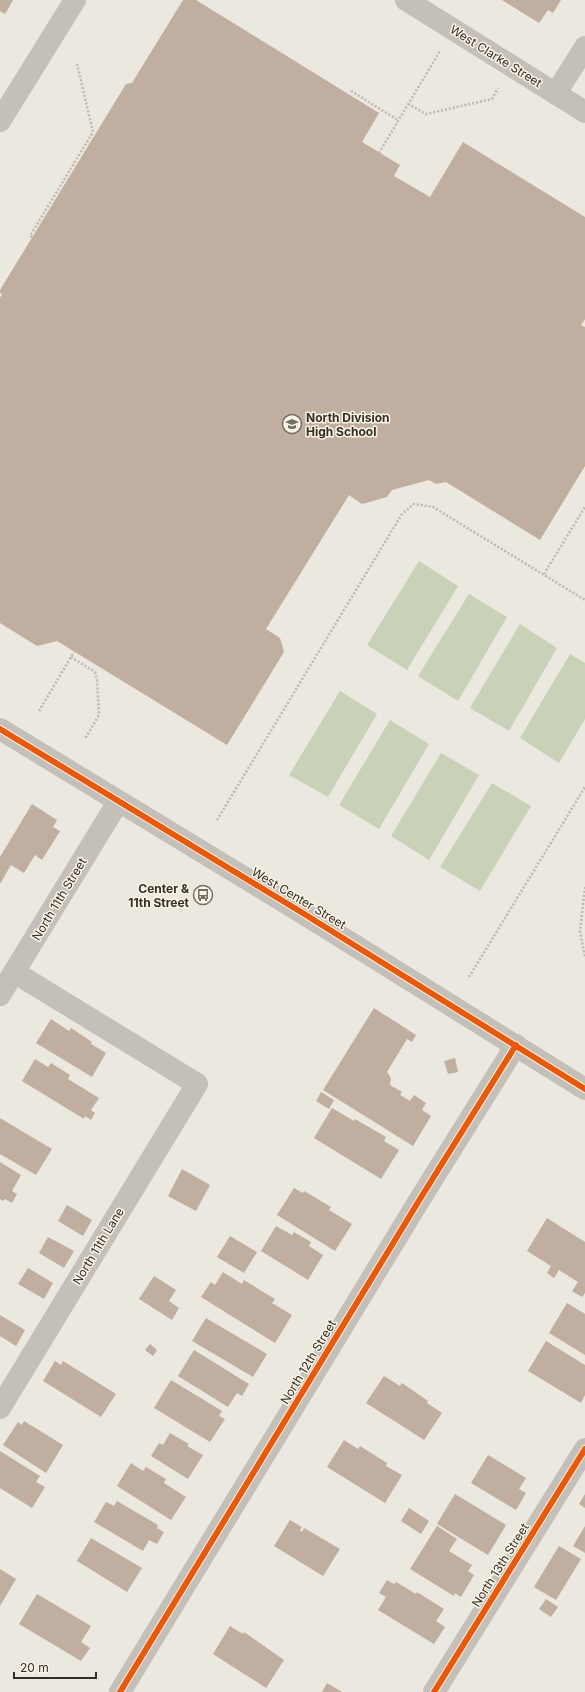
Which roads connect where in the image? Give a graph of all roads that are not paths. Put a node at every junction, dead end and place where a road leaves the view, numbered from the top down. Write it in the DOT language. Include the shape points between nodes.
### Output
graph roads {
  1 [pos="75,0"];
  2 [pos="406,0"];
  3 [pos="585,47"];
  4 [pos="556,93"];
  5 [pos="585,112"];
  6 [pos="0,121"];
  7 [pos="0,729"];
  8 [pos="118,802"];
  9 [pos="14,972"];
  10 [pos="0,995"];
  11 [pos="516,1045"];
  12 [pos="585,1089"];
  13 [pos="0,1408"];
  14 [pos="585,1449"];
  15 [pos="120,1692"];
  16 [pos="434,1692"];
  1 -- 6 [label="street"];
  2 -- 4 [label="street, West Clarke Street"];
  3 -- 4 [label="street"];
  4 -- 5 [label="street, West Clarke Street"];
  7 -- 8 [label="street, West Center Street"];
  8 -- 9 [label="street, North 11th Street"];
  8 -- 11 [label="street, West Center Street"];
  9 -- 10 [label="street, North 11th Street"];
  9 -- 13 [label="street, North 11th Lane" via="197,1084"];
  11 -- 12 [label="street, West Center Street"];
  11 -- 15 [label="street, North 12th Street"];
  14 -- 16 [label="street, North 13th Street"];
}
